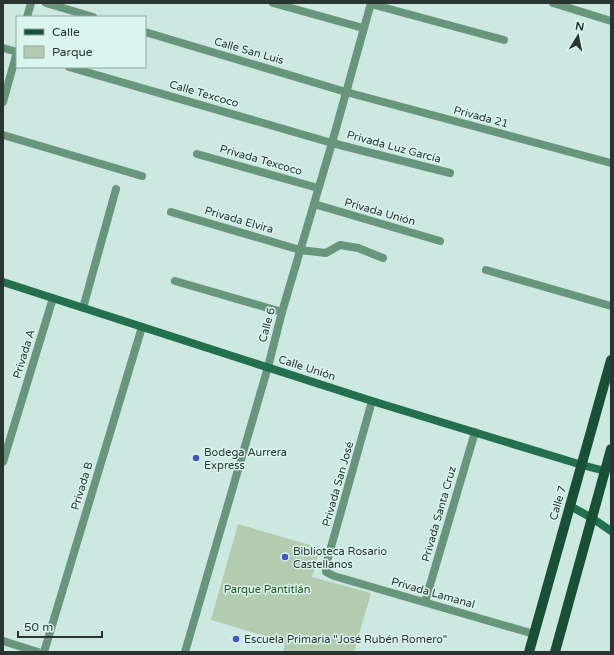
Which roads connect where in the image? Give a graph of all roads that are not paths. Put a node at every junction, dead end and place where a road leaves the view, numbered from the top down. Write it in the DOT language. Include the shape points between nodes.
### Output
graph roads {
  1 [pos="31,3"];
  2 [pos="46,3"];
  3 [pos="273,3"];
  4 [pos="371,3"];
  5 [pos="553,3"];
  6 [pos="27,16"];
  7 [pos="90,16"];
  8 [pos="611,21"];
  9 [pos="364,28"];
  10 [pos="146,32"];
  11 [pos="504,40"];
  12 [pos="3,48"];
  13 [pos="16,52"];
  14 [pos="16,56"];
  15 [pos="72,68"];
  16 [pos="346,92"];
  17 [pos="3,102"];
  18 [pos="3,135"];
  19 [pos="332,143"];
  20 [pos="197,154"];
  21 [pos="611,163"];
  22 [pos="450,173"];
  23 [pos="142,176"];
  24 [pos="318,188"];
  25 [pos="116,189"];
  26 [pos="314,204"];
  27 [pos="171,212"];
  28 [pos="440,241"];
  29 [pos="300,250"];
  30 [pos="383,258"];
  31 [pos="486,270"];
  32 [pos="175,281"];
  33 [pos="3,282"];
  34 [pos="52,298"];
  35 [pos="611,306"];
  36 [pos="83,308"];
  37 [pos="282,312"];
  38 [pos="142,327"];
  39 [pos="611,360"];
  40 [pos="268,367"];
  41 [pos="372,401"];
  42 [pos="475,432"];
  43 [pos="611,449"];
  44 [pos="3,462"];
  45 [pos="582,465"];
  46 [pos="605,471"];
  47 [pos="570,506"];
  48 [pos="592,518"];
  49 [pos="611,531"];
  50 [pos="326,572"];
  51 [pos="425,602"];
  52 [pos="534,634"];
  53 [pos="3,641"];
  54 [pos="557,651"];
  55 [pos="38,652"];
  56 [pos="44,652"];
  57 [pos="185,652"];
  58 [pos="529,652"];
  1 -- 6 [label="street"];
  2 -- 7 [label="street"];
  3 -- 9 [label="street"];
  4 -- 9 [label="street, Calle 6"];
  4 -- 11 [label="street"];
  5 -- 8 [label="street"];
  9 -- 16 [label="street, Calle 6"];
  10 -- 16 [label="street, Calle San Luis"];
  12 -- 13 [label="street"];
  14 -- 17 [label="street"];
  15 -- 19 [label="street, Calle Texcoco"];
  16 -- 19 [label="street, Calle 6"];
  16 -- 21 [label="street, Privada 21"];
  18 -- 23 [label="street"];
  19 -- 22 [label="street, Privada Luz García"];
  19 -- 24 [label="street, Calle 6"];
  20 -- 24 [label="street, Privada Texcoco"];
  24 -- 26 [label="street, Calle 6"];
  25 -- 36 [label="street"];
  26 -- 28 [label="street, Privada Unión"];
  26 -- 29 [label="street, Calle 6"];
  27 -- 29 [label="street, Privada Elvira"];
  29 -- 30 [label="street, Privada Elvira" via="326,253 340,245 358,248"];
  29 -- 37 [label="street, Calle 6"];
  31 -- 35 [label="street"];
  32 -- 37 [label="street"];
  33 -- 34 [label="street, Calle Unión"];
  34 -- 36 [label="street, Calle Unión"];
  34 -- 44 [label="street, Privada A"];
  36 -- 38 [label="street, Calle Unión"];
  37 -- 40 [label="street, Calle 6"];
  38 -- 40 [label="street, Calle Unión"];
  38 -- 56 [label="street, Privada B"];
  39 -- 45 [label="main road, Calle 7"];
  40 -- 41 [label="street, Calle Unión"];
  40 -- 57 [label="street, Calle 6"];
  41 -- 42 [label="street, Calle Unión"];
  41 -- 50 [label="street, Privada San José"];
  42 -- 45 [label="street, Calle Unión"];
  42 -- 51 [label="street, Privada Santa Cruz"];
  43 -- 46 [label="main road"];
  45 -- 46 [label="street, Calle Unión"];
  45 -- 47 [label="main road, Calle 7"];
  46 -- 48 [label="main road"];
  47 -- 48 [label="street"];
  47 -- 52 [label="main road, Calle 7"];
  48 -- 49 [label="street"];
  48 -- 54 [label="main road"];
  50 -- 51 [label="street, Privada Lamanal"];
  51 -- 52 [label="street, Privada Lamanal"];
  52 -- 58 [label="main road, Calle 7"];
  53 -- 55 [label="street"];
}
